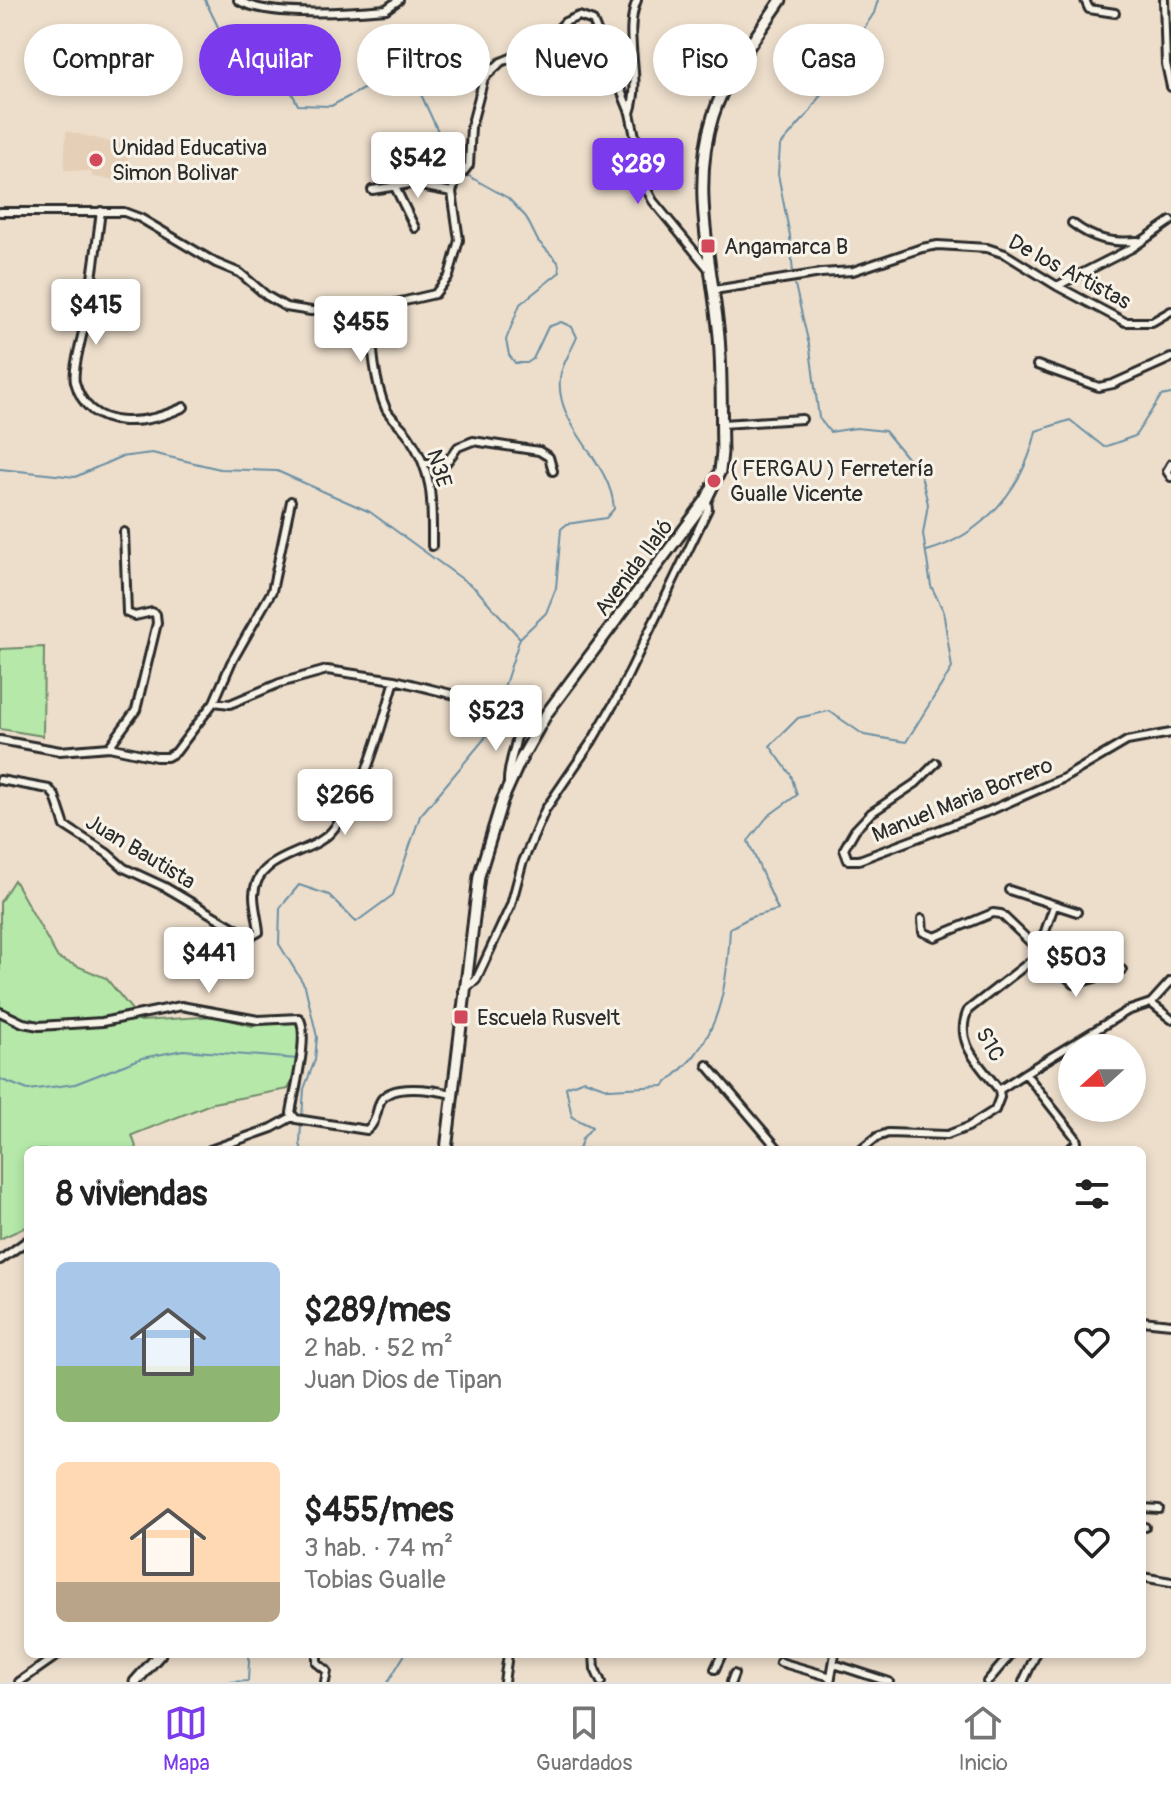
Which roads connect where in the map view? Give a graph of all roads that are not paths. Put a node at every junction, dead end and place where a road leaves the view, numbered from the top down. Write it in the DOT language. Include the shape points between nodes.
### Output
graph roads {
  1 [pos="238,0"];
  2 [pos="399,0"];
  3 [pos="637,0"];
  4 [pos="781,0"];
  5 [pos="1085,0"];
  6 [pos="1164,0"];
  7 [pos="1115,13"];
  8 [pos="1171,87"];
  9 [pos="630,113"];
  10 [pos="394,185"];
  11 [pos="372,190"];
  12 [pos="452,192"];
  13 [pos="101,211"];
  14 [pos="0,212"];
  15 [pos="1171,221"];
  16 [pos="1072,223"];
  17 [pos="415,228"];
  18 [pos="1142,241"];
  19 [pos="709,269"];
  20 [pos="1057,286"];
  21 [pos="714,290"];
  22 [pos="370,309"];
  23 [pos="1171,311"];
  24 [pos="1171,358"];
  25 [pos="1037,365"];
  26 [pos="184,407"];
  27 [pos="802,419"];
  28 [pos="722,424"];
  29 [pos="425,463"];
  30 [pos="1171,464"];
  31 [pos="553,471"];
  32 [pos="1171,477"];
  33 [pos="706,500"];
  34 [pos="291,501"];
  35 [pos="124,532"];
  36 [pos="432,546"];
  37 [pos="395,680"];
  38 [pos="214,702"];
  39 [pos="1171,733"];
  40 [pos="0,740"];
  41 [pos="109,747"];
  42 [pos="936,763"];
  43 [pos="0,780"];
  44 [pos="509,785"];
  45 [pos="1009,890"];
  46 [pos="1054,906"];
  47 [pos="1077,912"];
  48 [pos="922,919"];
  49 [pos="1039,953"];
  50 [pos="1122,970"];
  51 [pos="1171,981"];
  52 [pos="463,991"];
  53 [pos="1151,1003"];
  54 [pos="0,1012"];
  55 [pos="1171,1019"];
  56 [pos="707,1065"];
  57 [pos="1025,1073"];
  58 [pos="999,1090"];
  59 [pos="452,1094"];
  60 [pos="294,1118"];
  61 [pos="221,1146"];
  62 [pos="446,1146"];
  63 [pos="776,1146"];
  64 [pos="866,1146"];
  65 [pos="1073,1146"];
  66 [pos="24,1243"];
  67 [pos="0,1260"];
  68 [pos="1146,1320"];
  69 [pos="1171,1324"];
  70 [pos="1146,1508"];
  71 [pos="1159,1509"];
  72 [pos="1146,1578"];
  73 [pos="1171,1582"];
  74 [pos="53,1658"];
  75 [pos="156,1658"];
  76 [pos="317,1658"];
  77 [pos="507,1658"];
  78 [pos="594,1658"];
  79 [pos="720,1658"];
  80 [pos="835,1658"];
  81 [pos="1008,1658"];
  82 [pos="1034,1658"];
  83 [pos="780,1662"];
  84 [pos="834,1664"];
  85 [pos="715,1669"];
  86 [pos="831,1679"];
  87 [pos="19,1682"];
  88 [pos="135,1682"];
  89 [pos="325,1682"];
  90 [pos="504,1682"];
  91 [pos="601,1682"];
  92 [pos="889,1682"];
  93 [pos="987,1682"];
  94 [pos="1023,1682"];
  1 -- 2 [label="street" via="270,11 380,10"];
  3 -- 9 [label="street" via="630,25 635,87"];
  4 -- 19 [label="main road, Avenida Ilaló" via="733,72 712,119 703,171"];
  5 -- 7 [label="street" via="1089,9"];
  6 -- 8 [label="street"];
  9 -- 12 [label="street" via="593,21 571,18 544,44 501,62 484,78 471,127 469,165"];
  9 -- 19 [label="street" via="646,188"];
  10 -- 11 [label="street"];
  10 -- 12 [label="street"];
  10 -- 17 [label="street"];
  12 -- 22 [label="street" via="460,234 444,285 429,296"];
  13 -- 14 [label="street"];
  13 -- 22 [label="street" via="140,218 240,273 286,307"];
  13 -- 26 [label="street" via="77,388 106,418 140,421"];
  15 -- 18 [label="street"];
  16 -- 18 [label="street" via="1105,241"];
  18 -- 20 [label="street"];
  19 -- 21 [label="main road, Avenida Ilaló"];
  20 -- 21 [label="street, De los Artistas" via="1005,254 938,245 853,271"];
  20 -- 23 [label="street, De los Artistas" via="1125,322 1152,322"];
  21 -- 28 [label="main road, Avenida Ilaló"];
  22 -- 29 [label="street, N3E" via="387,411"];
  24 -- 25 [label="street" via="1099,387"];
  27 -- 28 [label="street"];
  28 -- 33 [label="main road, Avenida Ilaló" via="720,471"];
  29 -- 31 [label="street" via="446,463 458,447 473,441 539,451 549,457"];
  29 -- 36 [label="street, N3E" via="431,483"];
  30 -- 32 [label="street"];
  33 -- 44 [label="main road, Avenida Ilaló" via="547,713"];
  33 -- 52 [label="street" via="708,509 617,698 545,810 511,905 476,980"];
  34 -- 38 [label="street" via="272,591"];
  35 -- 41 [label="street" via="127,613 152,612 157,623 136,710"];
  37 -- 38 [label="street" via="327,670 230,704"];
  37 -- 43 [label="street, Juan Bautista" via="357,792 330,832 280,858 257,883 255,936 124,868 72,831 62,822 49,789"];
  37 -- 44 [label="street" via="515,710 519,724 507,769"];
  38 -- 41 [label="street" via="167,757"];
  39 -- 42 [label="street, Manuel Maria Borrero" via="1127,741 1064,778 989,811 848,860 844,849 863,821"];
  40 -- 41 [label="street" via="60,751"];
  44 -- 52 [label="main road, Avenida Ilaló" via="479,876"];
  45 -- 46 [label="street"];
  46 -- 47 [label="street"];
  46 -- 49 [label="street"];
  48 -- 49 [label="street" via="923,932 935,937 1001,914"];
  49 -- 50 [label="street" via="1074,984"];
  49 -- 58 [label="street, S1C" via="968,1010 964,1020 966,1044"];
  51 -- 53 [label="street"];
  52 -- 59 [label="main road, Avenida Ilaló"];
  53 -- 55 [label="street"];
  53 -- 57 [label="street" via="1127,1011"];
  54 -- 60 [label="street" via="39,1026 102,1022 181,1006 258,1020 299,1018 303,1024"];
  56 -- 63 [label="street"];
  57 -- 58 [label="street"];
  57 -- 65 [label="street" via="1076,1138"];
  58 -- 64 [label="street" via="995,1110 968,1127 947,1135 888,1133"];
  59 -- 60 [label="street" via="389,1092 367,1130"];
  59 -- 62 [label="main road, Avenida Ilaló"];
  60 -- 61 [label="street"];
  66 -- 67 [label="street"];
  68 -- 69 [label="street"];
  70 -- 71 [label="street"];
  72 -- 73 [label="street"];
  74 -- 87 [label="street"];
  75 -- 88 [label="main road"];
  76 -- 89 [label="street" via="327,1671"];
  77 -- 90 [label="street"];
  78 -- 91 [label="street"];
  79 -- 85 [label="street"];
  80 -- 84 [label="street"];
  81 -- 93 [label="street"];
  82 -- 94 [label="street"];
  83 -- 86 [label="street"];
  84 -- 86 [label="street"];
  84 -- 92 [label="street"];
}
